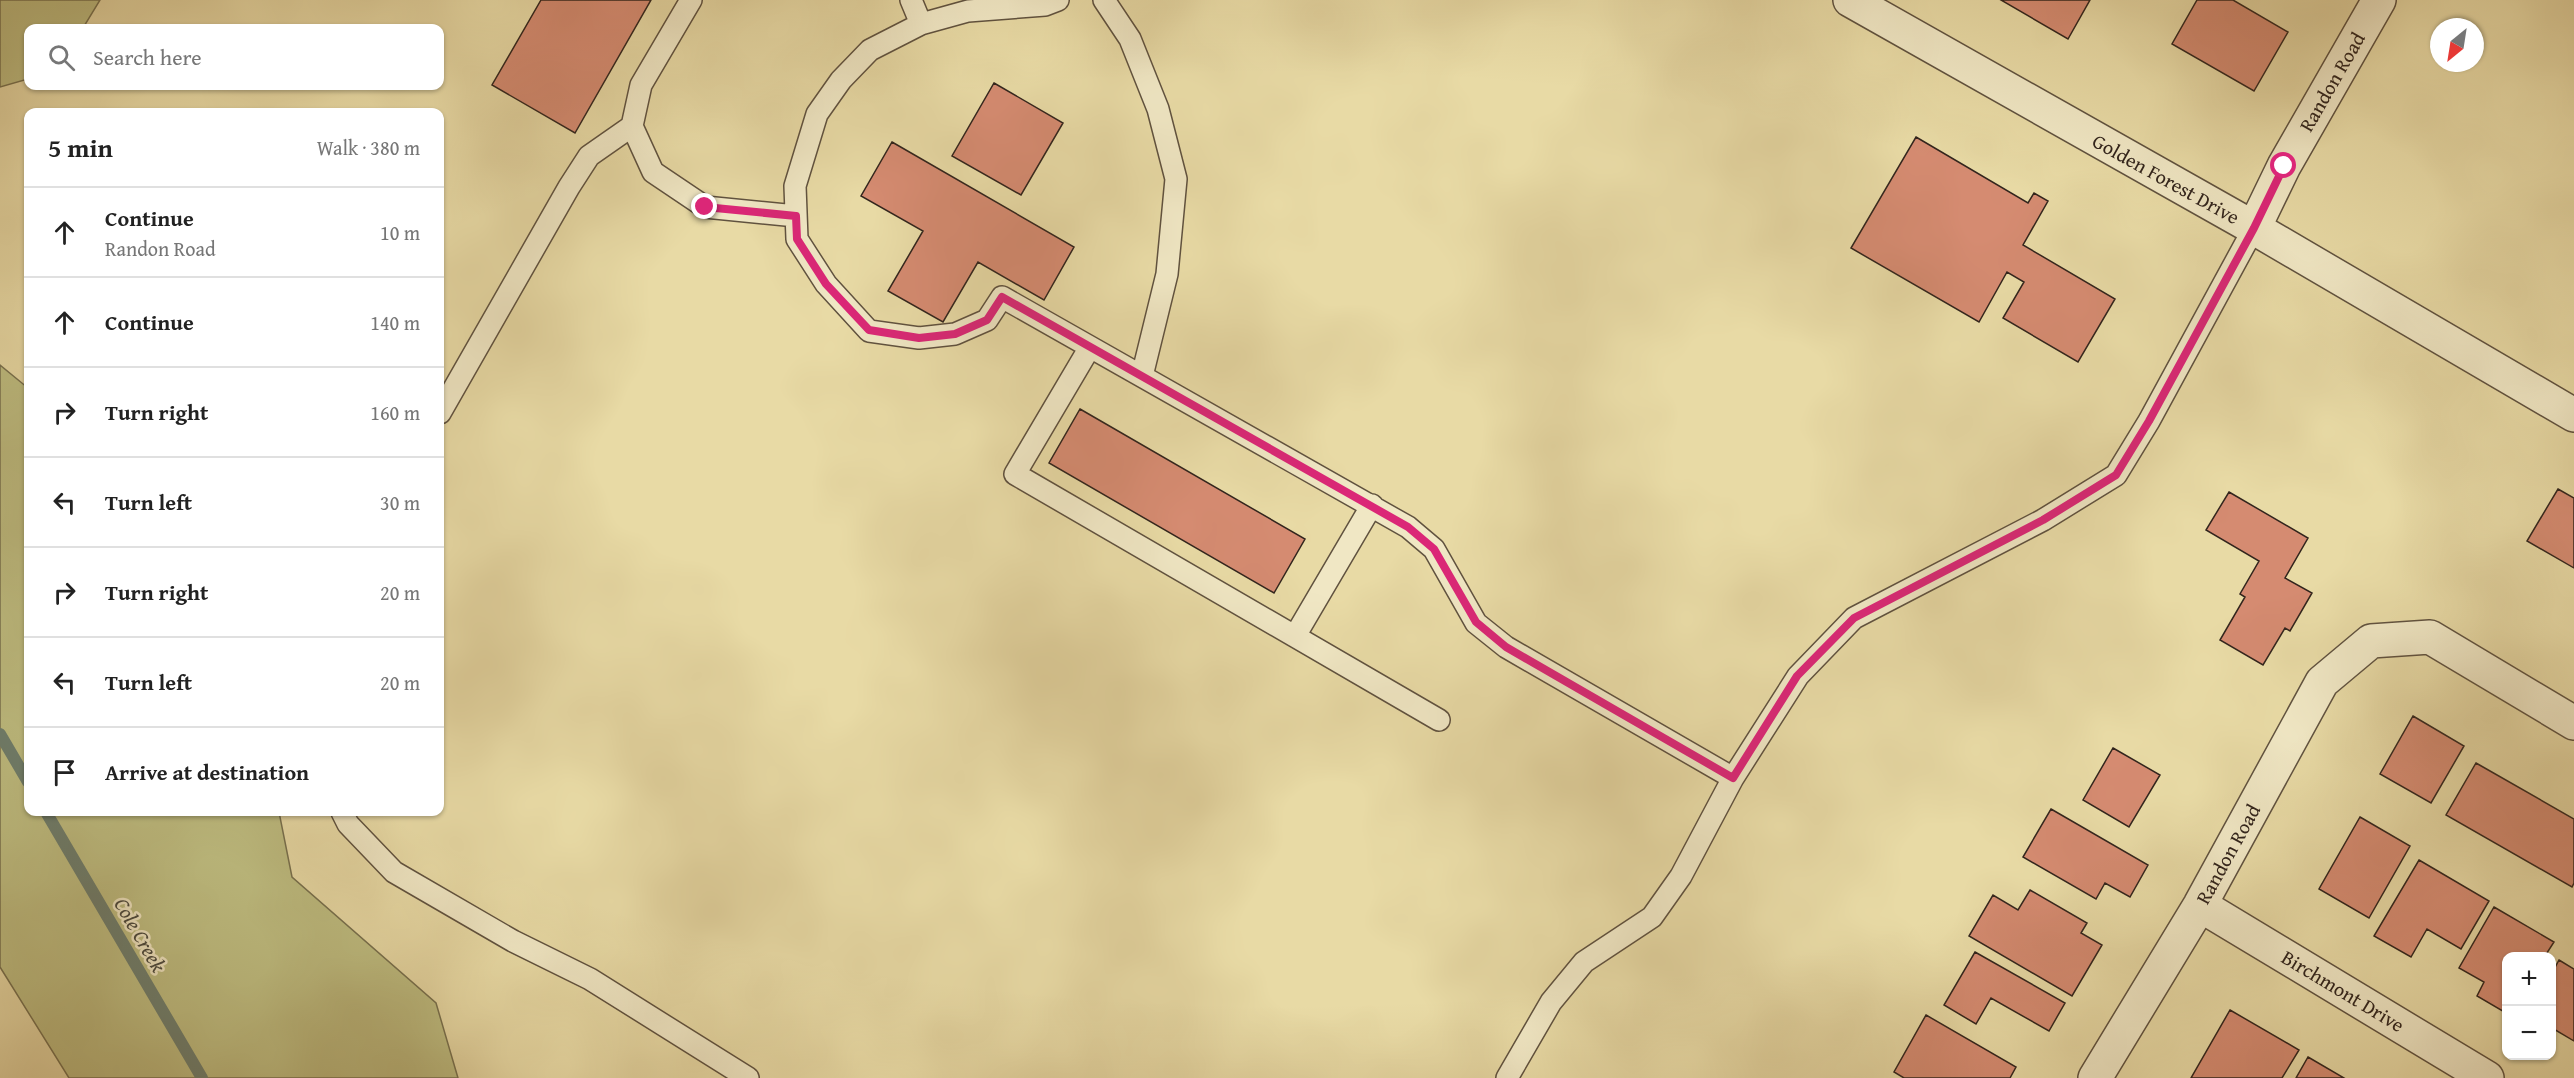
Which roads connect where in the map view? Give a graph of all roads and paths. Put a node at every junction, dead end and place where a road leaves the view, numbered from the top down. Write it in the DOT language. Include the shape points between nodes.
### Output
graph roads {
  1 [pos="691,0"];
  2 [pos="911,0"];
  3 [pos="1058,0"];
  4 [pos="1104,0"];
  5 [pos="1850,0"];
  6 [pos="2379,0"];
  7 [pos="921,24"];
  8 [pos="632,126"];
  9 [pos="796,216"];
  10 [pos="2254,228"];
  11 [pos="1090,347"];
  12 [pos="1142,376"];
  13 [pos="444,406"];
  14 [pos="2574,415"];
  15 [pos="1372,505"];
  16 [pos="1295,636"];
  17 [pos="1439,720"];
  18 [pos="2574,723"];
  19 [pos="1733,778"];
  20 [pos="344,816"];
  21 [pos="2200,905"];
  22 [pos="748,1078"];
  23 [pos="1507,1078"];
  24 [pos="2095,1078"];
  25 [pos="2487,1078"];
  1 -- 8 [label="lane" via="641,85"];
  2 -- 7 [label="lane"];
  3 -- 7 [label="lane" via="1046,5 968,11"];
  4 -- 12 [label="lane" via="1130,39 1158,109 1176,179 1167,274"];
  5 -- 10 [label="street, Golden Forest Drive"];
  6 -- 10 [label="street, Randon Road" via="2284,166"];
  7 -- 9 [label="lane" via="870,50 841,80 817,114 795,186"];
  8 -- 9 [label="lane" via="653,172 705,207"];
  8 -- 13 [label="lane" via="589,156"];
  9 -- 11 [label="lane" via="797,239 826,284 869,330 919,338 955,334 987,320 1002,297"];
  10 -- 14 [label="street, Golden Forest Drive"];
  10 -- 19 [label="lane" via="2116,475 2043,520 1854,618 1797,676"];
  11 -- 12 [label="lane"];
  11 -- 16 [label="lane" via="1015,474"];
  12 -- 15 [label="lane"];
  15 -- 16 [label="lane"];
  15 -- 19 [label="lane" via="1434,549 1476,622 1506,647"];
  16 -- 17 [label="lane"];
  18 -- 21 [label="street, Randon Road" via="2430,637 2371,641 2322,682"];
  19 -- 23 [label="lane" via="1682,876 1652,917 1584,962 1551,1002"];
  20 -- 22 [label="lane" via="394,872 513,941 590,979"];
  21 -- 24 [label="street, Randon Road"];
  21 -- 25 [label="street, Birchmont Drive"];
}
